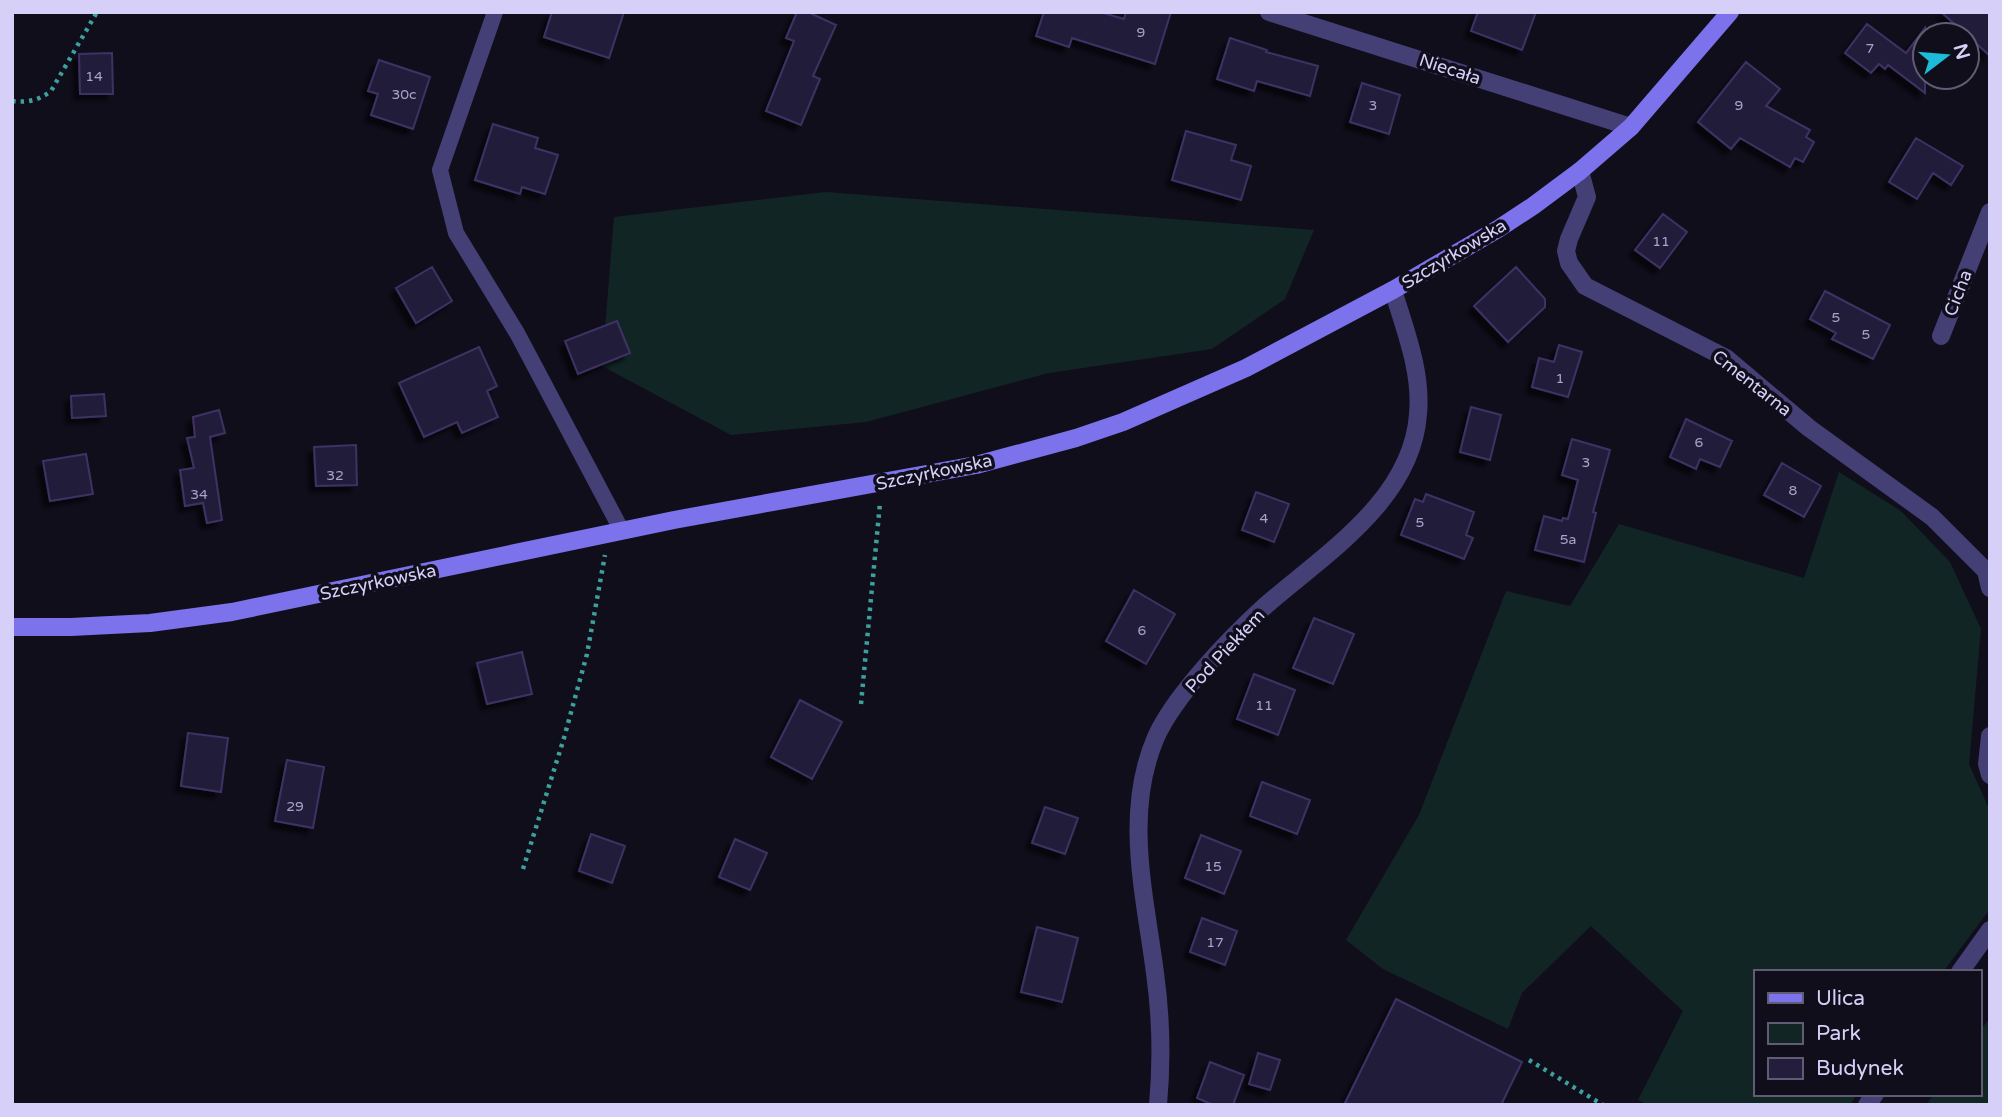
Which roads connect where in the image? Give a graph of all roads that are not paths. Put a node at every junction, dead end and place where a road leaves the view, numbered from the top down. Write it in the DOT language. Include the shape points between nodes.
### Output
graph roads {
  1 [pos="495,12"];
  2 [pos="1269,12"];
  3 [pos="1730,12"];
  4 [pos="1631,127"];
  5 [pos="1580,171"];
  6 [pos="1990,212"];
  7 [pos="1393,290"];
  8 [pos="1941,335"];
  9 [pos="615,532"];
  10 [pos="1990,588"];
  11 [pos="12,627"];
  12 [pos="1990,736"];
  13 [pos="1990,775"];
  14 [pos="1990,930"];
  15 [pos="1961,970"];
  16 [pos="1158,1105"];
  1 -- 9 [label="lane" via="440,170 456,233 517,333"];
  2 -- 4 [label="street, Niecała"];
  3 -- 4 [label="main road, Szczyrkowska"];
  4 -- 5 [label="main road, Szczyrkowska"];
  5 -- 7 [label="main road, Szczyrkowska" via="1498,229"];
  5 -- 10 [label="street, Cmentarna" via="1587,197 1566,251 1585,286 1726,358 1809,428 1932,517 1986,571"];
  6 -- 8 [label="street, Cicha"];
  7 -- 9 [label="main road, Szczyrkowska" via="1225,378 1124,422 1021,453"];
  7 -- 16 [label="street, Pod Piekłem" via="1412,353 1419,414 1413,446 1398,478 1364,519 1213,658 1156,737 1145,773 1138,845 1160,1027"];
  9 -- 11 [label="main road, Szczyrkowska" via="190,619"];
  12 -- 13 [label="street"];
  14 -- 15 [label="street"];
}
